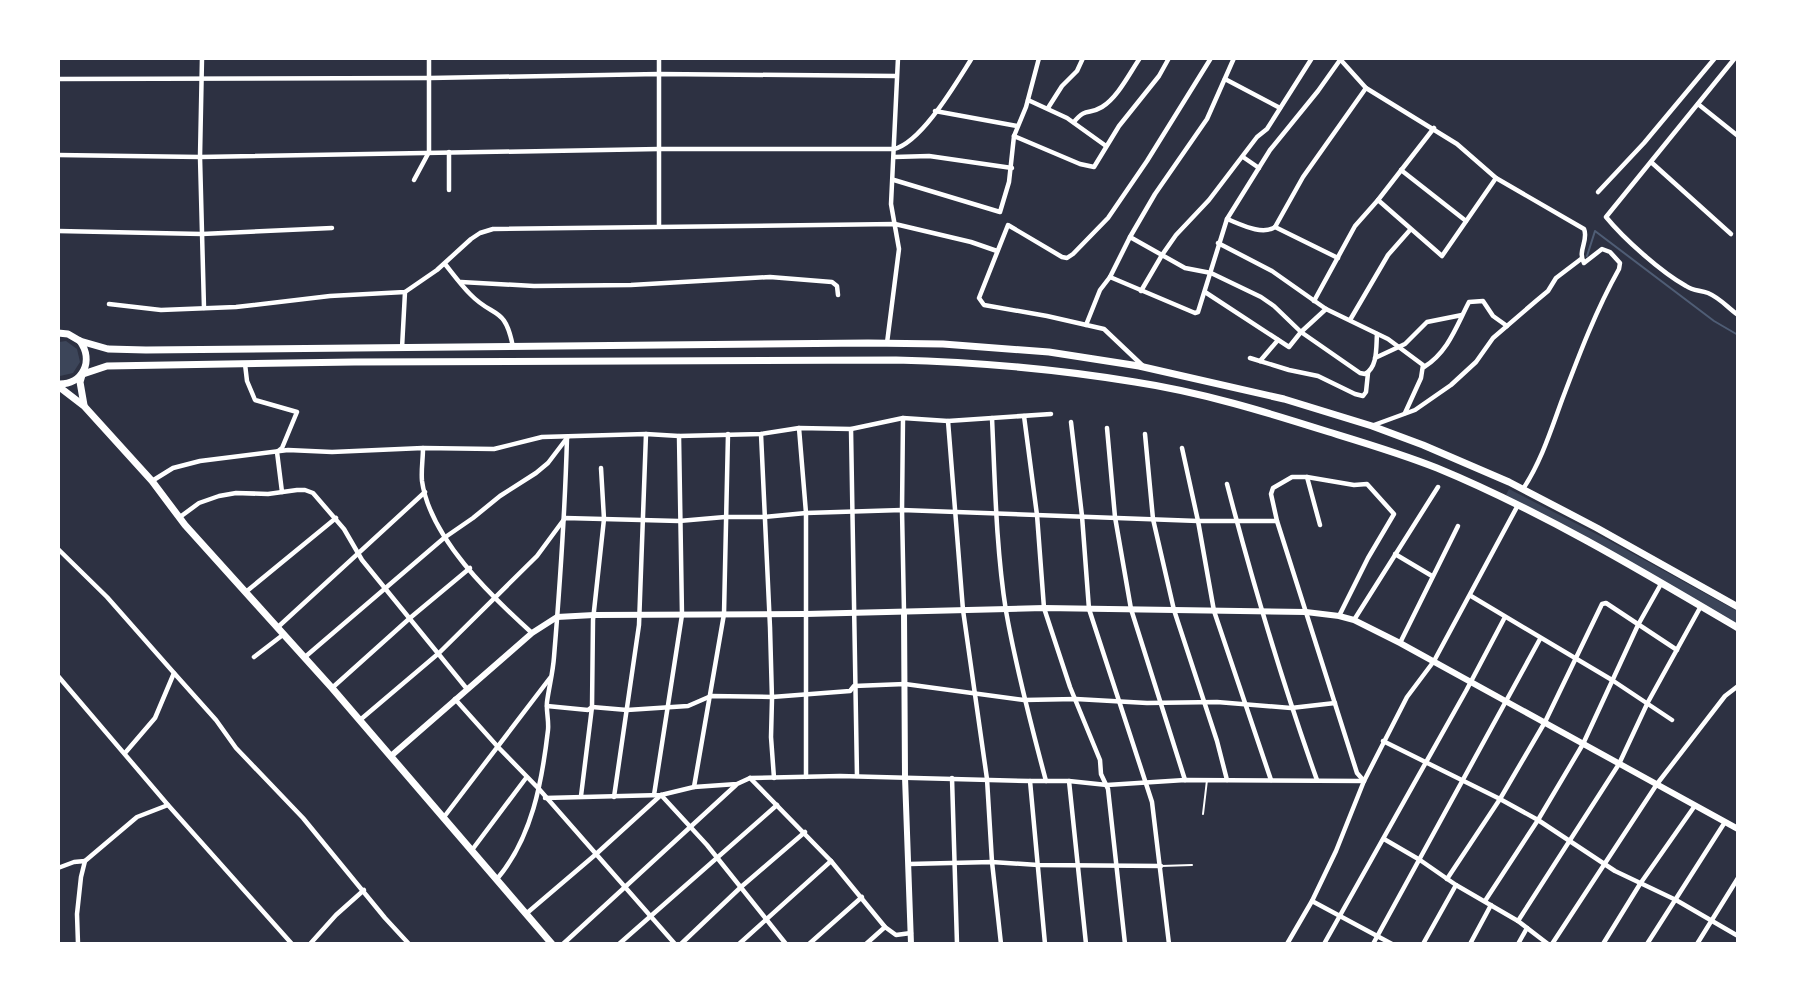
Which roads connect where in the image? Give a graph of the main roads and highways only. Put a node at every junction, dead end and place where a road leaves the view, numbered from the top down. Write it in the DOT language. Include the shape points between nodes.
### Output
graph roads {
  1 [pos="58,333"];
  2 [pos="80,341"];
  3 [pos="532,347"];
  4 [pos="533,363"];
  5 [pos="82,375"];
  6 [pos="58,385"];
  7 [pos="84,406"];
  8 [pos="1509,482"];
  9 [pos="1502,497"];
  10 [pos="1737,607"];
  11 [pos="1737,628"];
  12 [pos="549,943"];
  1 -- 2 [label="main road"];
  2 -- 3 [label="main road" via="108,349 146,350"];
  2 -- 5 [label="main road" via="87,360"];
  3 -- 4 [label="main road"];
  3 -- 8 [label="main road" via="887,343 1049,352 1145,368 1284,399 1372,426"];
  4 -- 5 [label="main road" via="107,366"];
  4 -- 9 [label="main road" via="941,361 1137,382 1281,417 1368,444"];
  5 -- 6 [label="main road"];
  5 -- 7 [label="main road"];
  6 -- 7 [label="main road"];
  7 -- 12 [label="main road" via="498,879"];
  8 -- 9 [label="main road"];
  8 -- 10 [label="main road"];
  9 -- 11 [label="main road"];
}
